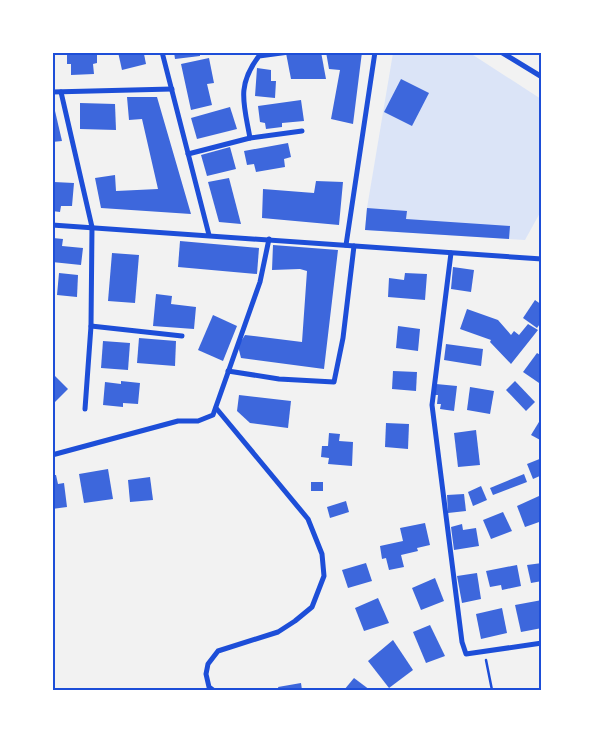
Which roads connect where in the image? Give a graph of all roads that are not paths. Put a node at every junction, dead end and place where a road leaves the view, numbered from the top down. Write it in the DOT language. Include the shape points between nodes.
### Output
graph roads {
  1 [pos="162,52"];
  2 [pos="290,52"];
  3 [pos="375,52"];
  4 [pos="501,52"];
  5 [pos="541,76"];
  6 [pos="172,90"];
  7 [pos="52,92"];
  8 [pos="61,92"];
  9 [pos="302,130"];
  10 [pos="250,138"];
  11 [pos="188,154"];
  12 [pos="52,225"];
  13 [pos="92,227"];
  14 [pos="209,235"];
  15 [pos="269,239"];
  16 [pos="346,245"];
  17 [pos="354,246"];
  18 [pos="451,253"];
  19 [pos="542,259"];
  20 [pos="91,326"];
  21 [pos="182,336"];
  22 [pos="228,371"];
  23 [pos="216,408"];
  24 [pos="85,409"];
  25 [pos="52,455"];
  26 [pos="542,643"];
  27 [pos="213,690"];
  1 -- 6 [label="street"];
  2 -- 10 [label="street" via="259,56 248,71 243,87"];
  3 -- 16 [label="street"];
  4 -- 5 [label="street"];
  6 -- 8 [label="street"];
  6 -- 11 [label="street"];
  7 -- 8 [label="street"];
  8 -- 13 [label="street"];
  9 -- 10 [label="street"];
  10 -- 11 [label="street"];
  11 -- 14 [label="street"];
  12 -- 13 [label="street"];
  13 -- 14 [label="street"];
  13 -- 20 [label="street"];
  14 -- 15 [label="street"];
  15 -- 16 [label="street"];
  15 -- 22 [label="street" via="260,282"];
  16 -- 17 [label="street"];
  17 -- 18 [label="street"];
  17 -- 22 [label="street" via="343,338 334,382 279,379"];
  18 -- 19 [label="street"];
  18 -- 26 [label="street" via="438,346 433,413 462,642 466,654"];
  20 -- 21 [label="street"];
  20 -- 24 [label="street"];
  22 -- 23 [label="street"];
  23 -- 25 [label="street" via="213,415 198,421 178,421"];
  23 -- 27 [label="street" via="308,519 322,554 324,576 312,607 295,621 278,632 218,651 208,664 206,674"];
}
